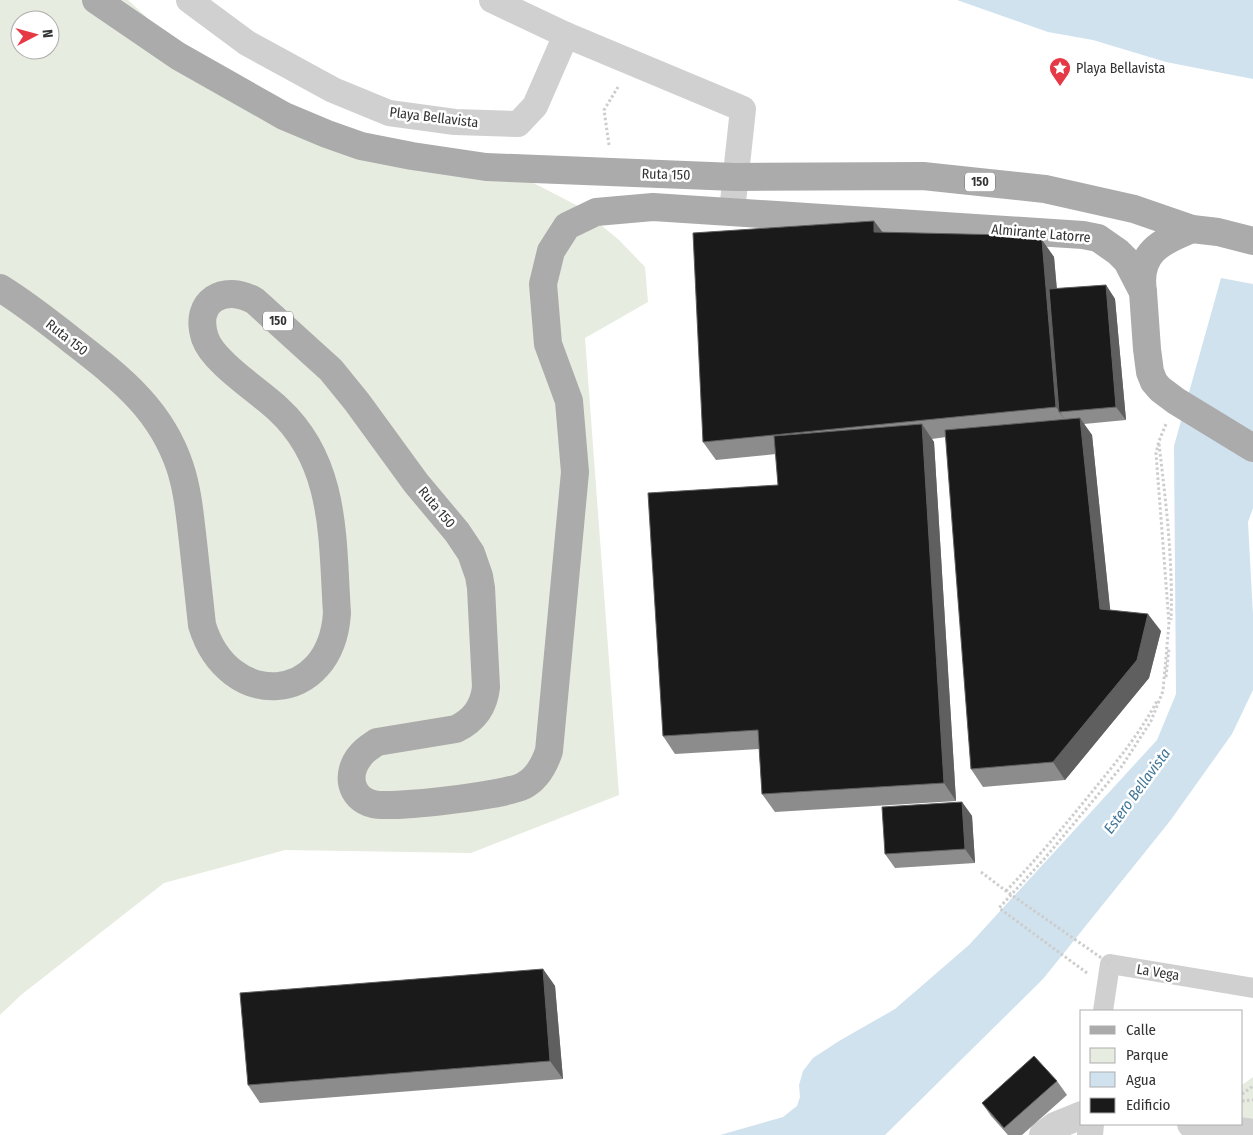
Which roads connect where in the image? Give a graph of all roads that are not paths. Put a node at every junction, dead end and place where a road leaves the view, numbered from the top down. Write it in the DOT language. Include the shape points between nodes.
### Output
graph roads {
  1 [pos="96,0"];
  2 [pos="189,0"];
  3 [pos="492,0"];
  4 [pos="566,35"];
  5 [pos="735,177"];
  6 [pos="732,211"];
  7 [pos="1205,230"];
  8 [pos="1253,241"];
  9 [pos="0,288"];
  10 [pos="1143,292"];
  11 [pos="1253,448"];
  12 [pos="1253,988"];
  13 [pos="1103,1010"];
  14 [pos="1080,1116"];
  15 [pos="1198,1125"];
  16 [pos="1253,1133"];
  17 [pos="1043,1135"];
  1 -- 5 [label="main road, Ruta 150 / 150" via="178,56 284,116 361,146 486,167"];
  2 -- 4 [label="street, Playa Bellavista" via="247,43 333,90 389,113 455,122 518,124 535,106"];
  3 -- 4 [label="street"];
  4 -- 5 [label="street" via="742,110"];
  5 -- 6 [label="street"];
  5 -- 7 [label="main road, 150" via="923,176 1045,189 1134,209"];
  6 -- 9 [label="main road, Ruta 150 / 150" via="653,207 596,212 567,226 551,251 543,284 548,344 569,401 575,472 549,751 540,772 515,790 406,804 374,805 360,798 351,783 355,764 368,747 378,742 456,728 476,715 486,687 481,588 476,564 465,542 416,483 358,402 331,370 255,301 233,293 216,298 208,305 203,330 210,349 292,424 315,460 329,504 337,614 329,651 314,670 295,682 270,686 255,684 242,679 220,662 206,638 187,492 171,444 158,420 123,381"];
  6 -- 10 [label="main road, Almirante Latorre / 150" via="1083,235 1098,238 1127,260"];
  7 -- 8 [label="main road, 150"];
  7 -- 10 [label="main road" via="1163,241 1152,251 1142,271"];
  10 -- 11 [label="main road, Almirante Latorre / 150" via="1144,325 1154,382 1176,401"];
  12 -- 13 [label="street, La Vega" via="1110,964"];
  14 -- 17 [label="street"];
  15 -- 16 [label="street"];
}
